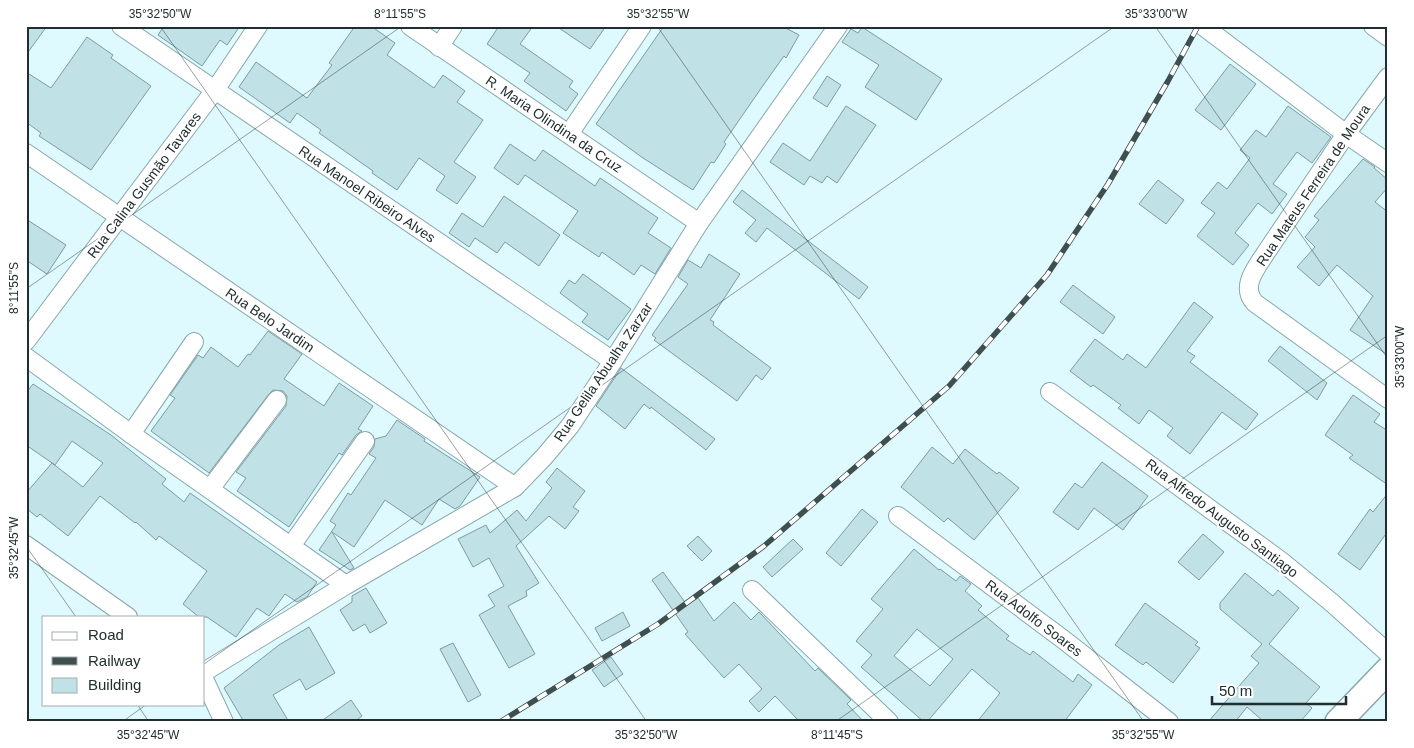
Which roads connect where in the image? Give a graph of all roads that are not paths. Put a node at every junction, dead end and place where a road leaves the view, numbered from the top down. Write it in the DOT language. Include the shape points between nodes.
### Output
graph roads {
  1 [pos="122,26"];
  2 [pos="258,26"];
  3 [pos="410,26"];
  4 [pos="453,26"];
  5 [pos="642,26"];
  6 [pos="838,26"];
  7 [pos="1203,26"];
  8 [pos="1373,26"];
  9 [pos="1388,37"];
  10 [pos="439,47"];
  11 [pos="1388,77"];
  12 [pos="215,90"];
  13 [pos="569,134"];
  14 [pos="1346,134"];
  15 [pos="26,153"];
  16 [pos="1388,163"];
  17 [pos="119,217"];
  18 [pos="699,223"];
  19 [pos="26,342"];
  20 [pos="194,342"];
  21 [pos="26,357"];
  22 [pos="613,362"];
  23 [pos="1050,392"];
  24 [pos="1388,399"];
  25 [pos="277,400"];
  26 [pos="131,434"];
  27 [pos="365,441"];
  28 [pos="515,487"];
  29 [pos="210,489"];
  30 [pos="898,516"];
  31 [pos="26,544"];
  32 [pos="291,546"];
  33 [pos="346,585"];
  34 [pos="752,590"];
  35 [pos="127,616"];
  36 [pos="1388,653"];
  37 [pos="1388,670"];
  38 [pos="205,671"];
  39 [pos="205,681"];
  40 [pos="224,722"];
  41 [pos="889,722"];
  42 [pos="1169,722"];
  43 [pos="1338,722"];
  1 -- 12 [label="street, Rua Manoel Ribeiro Alves"];
  2 -- 12 [label="street, Rua Calina Gusmão Tavares"];
  3 -- 10 [label="street, R. Maria Olindina da Cruz"];
  4 -- 10 [label="street"];
  5 -- 13 [label="street"];
  6 -- 18 [label="street, Rua Gelila Abualha Zarzar"];
  7 -- 14 [label="street"];
  8 -- 9 [label="street"];
  10 -- 13 [label="street, R. Maria Olindina da Cruz"];
  11 -- 14 [label="street, Rua Mateus Ferreira de Moura"];
  12 -- 17 [label="street, Rua Calina Gusmão Tavares"];
  12 -- 22 [label="street, Rua Manoel Ribeiro Alves"];
  13 -- 18 [label="street, R. Maria Olindina da Cruz"];
  14 -- 16 [label="street"];
  14 -- 24 [label="street, Rua Mateus Ferreira de Moura" via="1254,271 1250,297"];
  15 -- 17 [label="street, Rua Belo Jardim"];
  17 -- 19 [label="street, Rua Calina Gusmão Tavares"];
  17 -- 28 [label="street, Rua Belo Jardim"];
  18 -- 22 [label="street, Rua Gelila Abualha Zarzar"];
  20 -- 26 [label="street"];
  21 -- 26 [label="street"];
  22 -- 28 [label="street, Rua Gelila Abualha Zarzar" via="570,426"];
  23 -- 36 [label="street, Rua Alfredo Augusto Santiago" via="1281,561"];
  25 -- 29 [label="street"];
  26 -- 29 [label="street"];
  27 -- 32 [label="street"];
  28 -- 33 [label="street, Rua Gelila Abualha Zarzar"];
  29 -- 32 [label="street"];
  30 -- 42 [label="street, Rua Adolfo Soares"];
  31 -- 35 [label="street"];
  32 -- 33 [label="street"];
  33 -- 38 [label="street, Rua Gelila Abualha Zarzar"];
  34 -- 41 [label="street"];
  37 -- 43 [label="main road"];
  39 -- 40 [label="street"];
}
